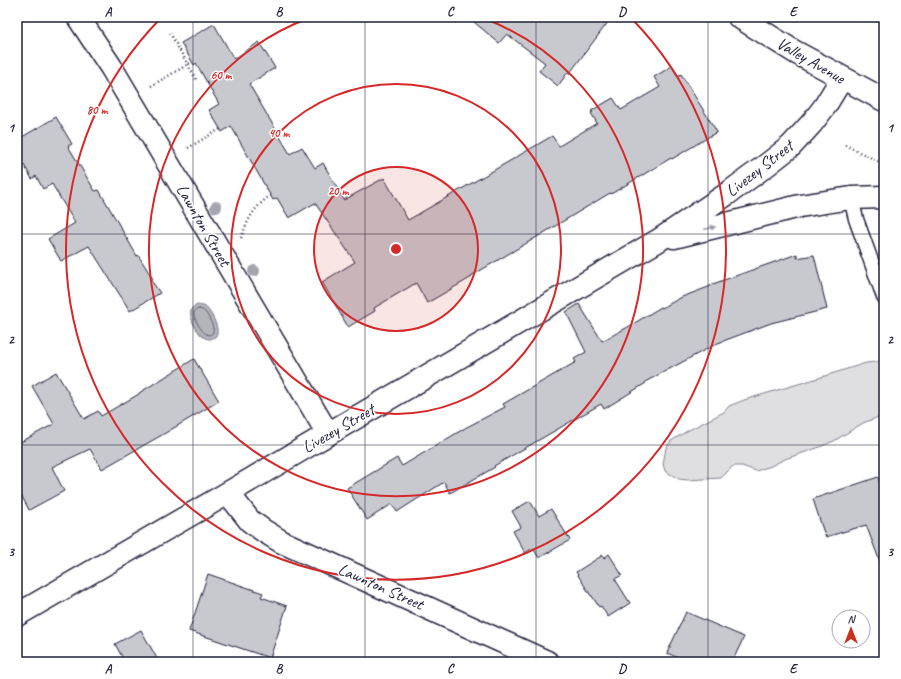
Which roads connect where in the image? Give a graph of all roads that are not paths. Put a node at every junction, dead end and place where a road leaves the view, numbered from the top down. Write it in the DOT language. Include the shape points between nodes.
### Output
graph roads {
  1 [pos="78,17"];
  2 [pos="739,17"];
  3 [pos="842,78"];
  4 [pos="884,100"];
  5 [pos="884,197"];
  6 [pos="851,198"];
  7 [pos="659,240"];
  8 [pos="884,297"];
  9 [pos="328,434"];
  10 [pos="228,493"];
  11 [pos="17,615"];
  12 [pos="547,662"];
  1 -- 9 [label="street, Lawnton Street" via="117,77"];
  2 -- 3 [label="street, Valley Avenue"];
  3 -- 4 [label="street, Valley Avenue"];
  3 -- 7 [label="street, Livezey Street" via="809,127 791,146 728,194"];
  5 -- 6 [label="street, Livezey Street"];
  7 -- 6 [label="street, Livezey Street, one-way" via="800,206"];
  6 -- 8 [label="lane"];
  7 -- 9 [label="street, Livezey Street"];
  9 -- 10 [label="street, Livezey Street"];
  10 -- 11 [label="street, Livezey Street"];
  10 -- 12 [label="street, Lawnton Street" via="250,521 282,542"];
}
